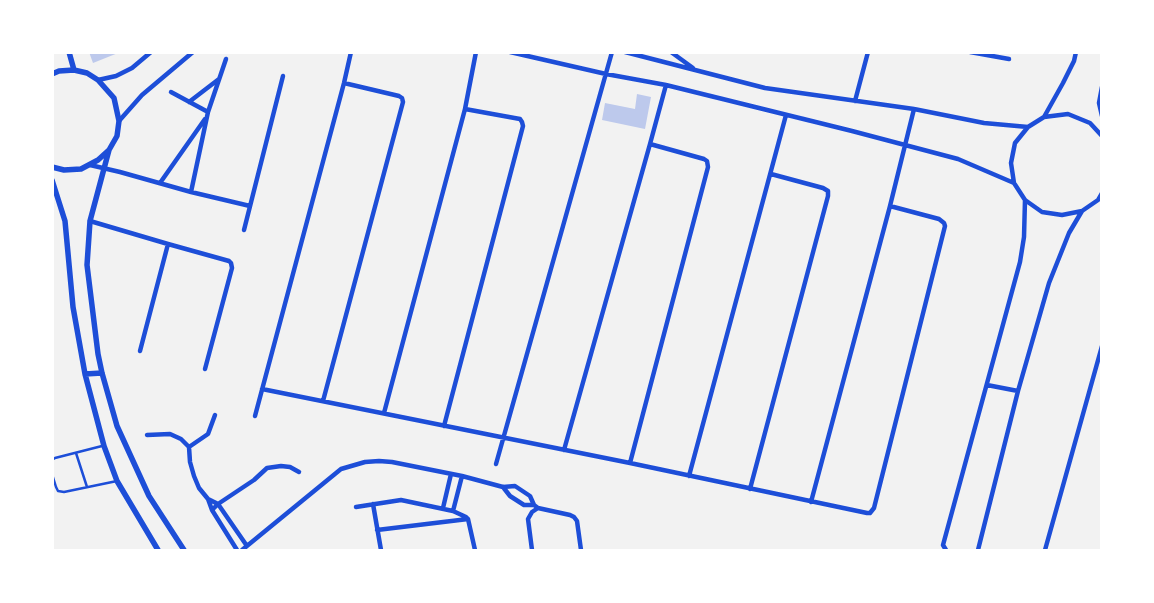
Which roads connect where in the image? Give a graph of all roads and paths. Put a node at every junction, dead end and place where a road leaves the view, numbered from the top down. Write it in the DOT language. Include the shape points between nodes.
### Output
graph roads {
  1 [pos="68,52"];
  2 [pos="151,52"];
  3 [pos="193,52"];
  4 [pos="351,52"];
  5 [pos="476,52"];
  6 [pos="510,52"];
  7 [pos="612,52"];
  8 [pos="625,52"];
  9 [pos="672,52"];
  10 [pos="868,52"];
  11 [pos="970,52"];
  12 [pos="1076,52"];
  13 [pos="226,59"];
  14 [pos="1009,60"];
  15 [pos="74,70"];
  16 [pos="697,70"];
  17 [pos="52,74"];
  18 [pos="606,74"];
  19 [pos="283,76"];
  20 [pos="219,79"];
  21 [pos="98,80"];
  22 [pos="344,83"];
  23 [pos="666,84"];
  24 [pos="1102,87"];
  25 [pos="171,92"];
  26 [pos="855,101"];
  27 [pos="188,102"];
  28 [pos="465,109"];
  29 [pos="914,109"];
  30 [pos="208,114"];
  31 [pos="786,115"];
  32 [pos="1102,116"];
  33 [pos="1044,117"];
  34 [pos="119,121"];
  35 [pos="1028,127"];
  36 [pos="1102,136"];
  37 [pos="650,144"];
  38 [pos="906,146"];
  39 [pos="109,150"];
  40 [pos="90,165"];
  41 [pos="52,167"];
  42 [pos="104,169"];
  43 [pos="771,174"];
  44 [pos="52,180"];
  45 [pos="160,183"];
  46 [pos="1014,183"];
  47 [pos="191,192"];
  48 [pos="1102,193"];
  49 [pos="1025,200"];
  50 [pos="1100,201"];
  51 [pos="250,206"];
  52 [pos="890,206"];
  53 [pos="1082,211"];
  54 [pos="90,221"];
  55 [pos="244,230"];
  56 [pos="168,244"];
  57 [pos="1102,346"];
  58 [pos="140,351"];
  59 [pos="205,369"];
  60 [pos="102,373"];
  61 [pos="85,374"];
  62 [pos="987,385"];
  63 [pos="262,389"];
  64 [pos="1018,391"];
  65 [pos="324,401"];
  66 [pos="384,414"];
  67 [pos="215,415"];
  68 [pos="255,416"];
  69 [pos="444,426"];
  70 [pos="147,435"];
  71 [pos="504,438"];
  72 [pos="104,446"];
  73 [pos="189,447"];
  74 [pos="564,450"];
  75 [pos="76,453"];
  76 [pos="52,460"];
  77 [pos="630,463"];
  78 [pos="496,464"];
  79 [pos="299,472"];
  80 [pos="52,474"];
  81 [pos="451,474"];
  82 [pos="462,476"];
  83 [pos="689,476"];
  84 [pos="117,481"];
  85 [pos="87,487"];
  86 [pos="504,487"];
  87 [pos="750,489"];
  88 [pos="208,499"];
  89 [pos="811,502"];
  90 [pos="218,504"];
  91 [pos="373,504"];
  92 [pos="356,507"];
  93 [pos="536,507"];
  94 [pos="443,508"];
  95 [pos="212,510"];
  96 [pos="453,511"];
  97 [pos="468,519"];
  98 [pos="378,530"];
  99 [pos="247,546"];
  100 [pos="158,550"];
  101 [pos="184,550"];
  102 [pos="237,550"];
  103 [pos="242,550"];
  104 [pos="380,550"];
  105 [pos="475,550"];
  106 [pos="532,550"];
  107 [pos="581,550"];
  108 [pos="945,550"];
  109 [pos="978,550"];
  110 [pos="1046,550"];
  1 -- 15 [label="street"];
  2 -- 21 [label="street" via="132,68"];
  3 -- 34 [label="street" via="142,95"];
  4 -- 22 [label="street"];
  5 -- 28 [label="street"];
  6 -- 18 [label="street"];
  7 -- 18 [label="street"];
  8 -- 16 [label="street"];
  9 -- 16 [label="street"];
  10 -- 26 [label="street"];
  11 -- 14 [label="street"];
  12 -- 33 [label="street"];
  13 -- 20 [label="street"];
  15 -- 17 [label="street"];
  15 -- 21 [label="street"];
  16 -- 26 [label="street" via="765,88"];
  18 -- 23 [label="street"];
  18 -- 71 [label="street"];
  19 -- 51 [label="street"];
  20 -- 27 [label="street"];
  20 -- 30 [label="street"];
  21 -- 34 [label="street" via="114,98"];
  22 -- 63 [label="street"];
  22 -- 65 [label="street" via="399,96 403,102"];
  23 -- 31 [label="street"];
  23 -- 37 [label="street"];
  24 -- 32 [label="street" via="1099,103"];
  25 -- 27 [label="street"];
  26 -- 29 [label="street"];
  27 -- 30 [label="street"];
  28 -- 66 [label="street"];
  28 -- 69 [label="street" via="520,119 524,126"];
  29 -- 35 [label="street" via="984,124"];
  29 -- 38 [label="street"];
  30 -- 45 [label="street"];
  30 -- 47 [label="street"];
  31 -- 38 [label="street"];
  31 -- 43 [label="street"];
  33 -- 35 [label="street"];
  33 -- 36 [label="street" via="1068,114 1090,123"];
  34 -- 39 [label="street" via="117,136"];
  35 -- 46 [label="street" via="1016,143 1011,163"];
  37 -- 74 [label="street"];
  37 -- 77 [label="street" via="704,160 708,167"];
  38 -- 46 [label="street" via="958,159"];
  38 -- 52 [label="street"];
  39 -- 40 [label="street"];
  39 -- 42 [label="street"];
  40 -- 41 [label="street" via="64,170"];
  40 -- 42 [label="street"];
  42 -- 45 [label="street"];
  42 -- 54 [label="street"];
  43 -- 83 [label="street"];
  43 -- 87 [label="street" via="824,188 828,196"];
  44 -- 61 [label="street" via="65,221 73,308"];
  45 -- 47 [label="street"];
  46 -- 49 [label="street"];
  47 -- 51 [label="street"];
  48 -- 50 [label="street"];
  49 -- 53 [label="street" via="1042,212 1062,215"];
  49 -- 62 [label="street" via="1020,262"];
  50 -- 53 [label="street"];
  51 -- 55 [label="street"];
  52 -- 89 [label="street"];
  52 -- 89 [label="street" via="940,219 945,226 874,508 867,514"];
  53 -- 64 [label="street" via="1069,233 1049,283"];
  54 -- 56 [label="street"];
  54 -- 60 [label="street" via="87,265"];
  56 -- 58 [label="street"];
  56 -- 59 [label="street" via="232,263"];
  57 -- 110 [label="street"];
  60 -- 61 [label="street"];
  60 -- 101 [label="street" via="118,426 149,496"];
  61 -- 72 [label="street"];
  62 -- 64 [label="street"];
  62 -- 108 [label="street" via="943,545"];
  63 -- 65 [label="street"];
  63 -- 68 [label="street"];
  64 -- 109 [label="street"];
  65 -- 66 [label="street"];
  66 -- 69 [label="street"];
  67 -- 73 [label="street" via="208,434"];
  69 -- 71 [label="street"];
  70 -- 73 [label="street" via="170,434"];
  71 -- 74 [label="street"];
  71 -- 78 [label="street"];
  72 -- 75 [label="lane"];
  72 -- 84 [label="street"];
  73 -- 88 [label="street" via="194,476"];
  74 -- 77 [label="street"];
  75 -- 76 [label="lane"];
  75 -- 85 [label="lane"];
  77 -- 83 [label="street"];
  79 -- 90 [label="street" via="290,467 267,468 247,486"];
  80 -- 85 [label="lane" via="58,491"];
  81 -- 82 [label="street"];
  81 -- 94 [label="street"];
  81 -- 99 [label="street" via="392,462 365,462 341,469"];
  82 -- 86 [label="street"];
  82 -- 96 [label="street"];
  83 -- 87 [label="street"];
  84 -- 85 [label="lane"];
  84 -- 100 [label="street"];
  86 -- 93 [label="street" via="510,496 524,505"];
  86 -- 93 [label="street" via="515,486 524,491"];
  87 -- 89 [label="street"];
  88 -- 90 [label="street"];
  88 -- 95 [label="street"];
  90 -- 95 [label="street"];
  90 -- 99 [label="street"];
  91 -- 92 [label="street"];
  91 -- 94 [label="street" via="401,500"];
  91 -- 98 [label="street"];
  93 -- 106 [label="street" via="528,519"];
  93 -- 107 [label="street" via="574,517"];
  94 -- 96 [label="street"];
  95 -- 102 [label="street"];
  96 -- 97 [label="street"];
  97 -- 98 [label="street"];
  97 -- 105 [label="street"];
  98 -- 104 [label="street"];
  99 -- 103 [label="street"];
}
